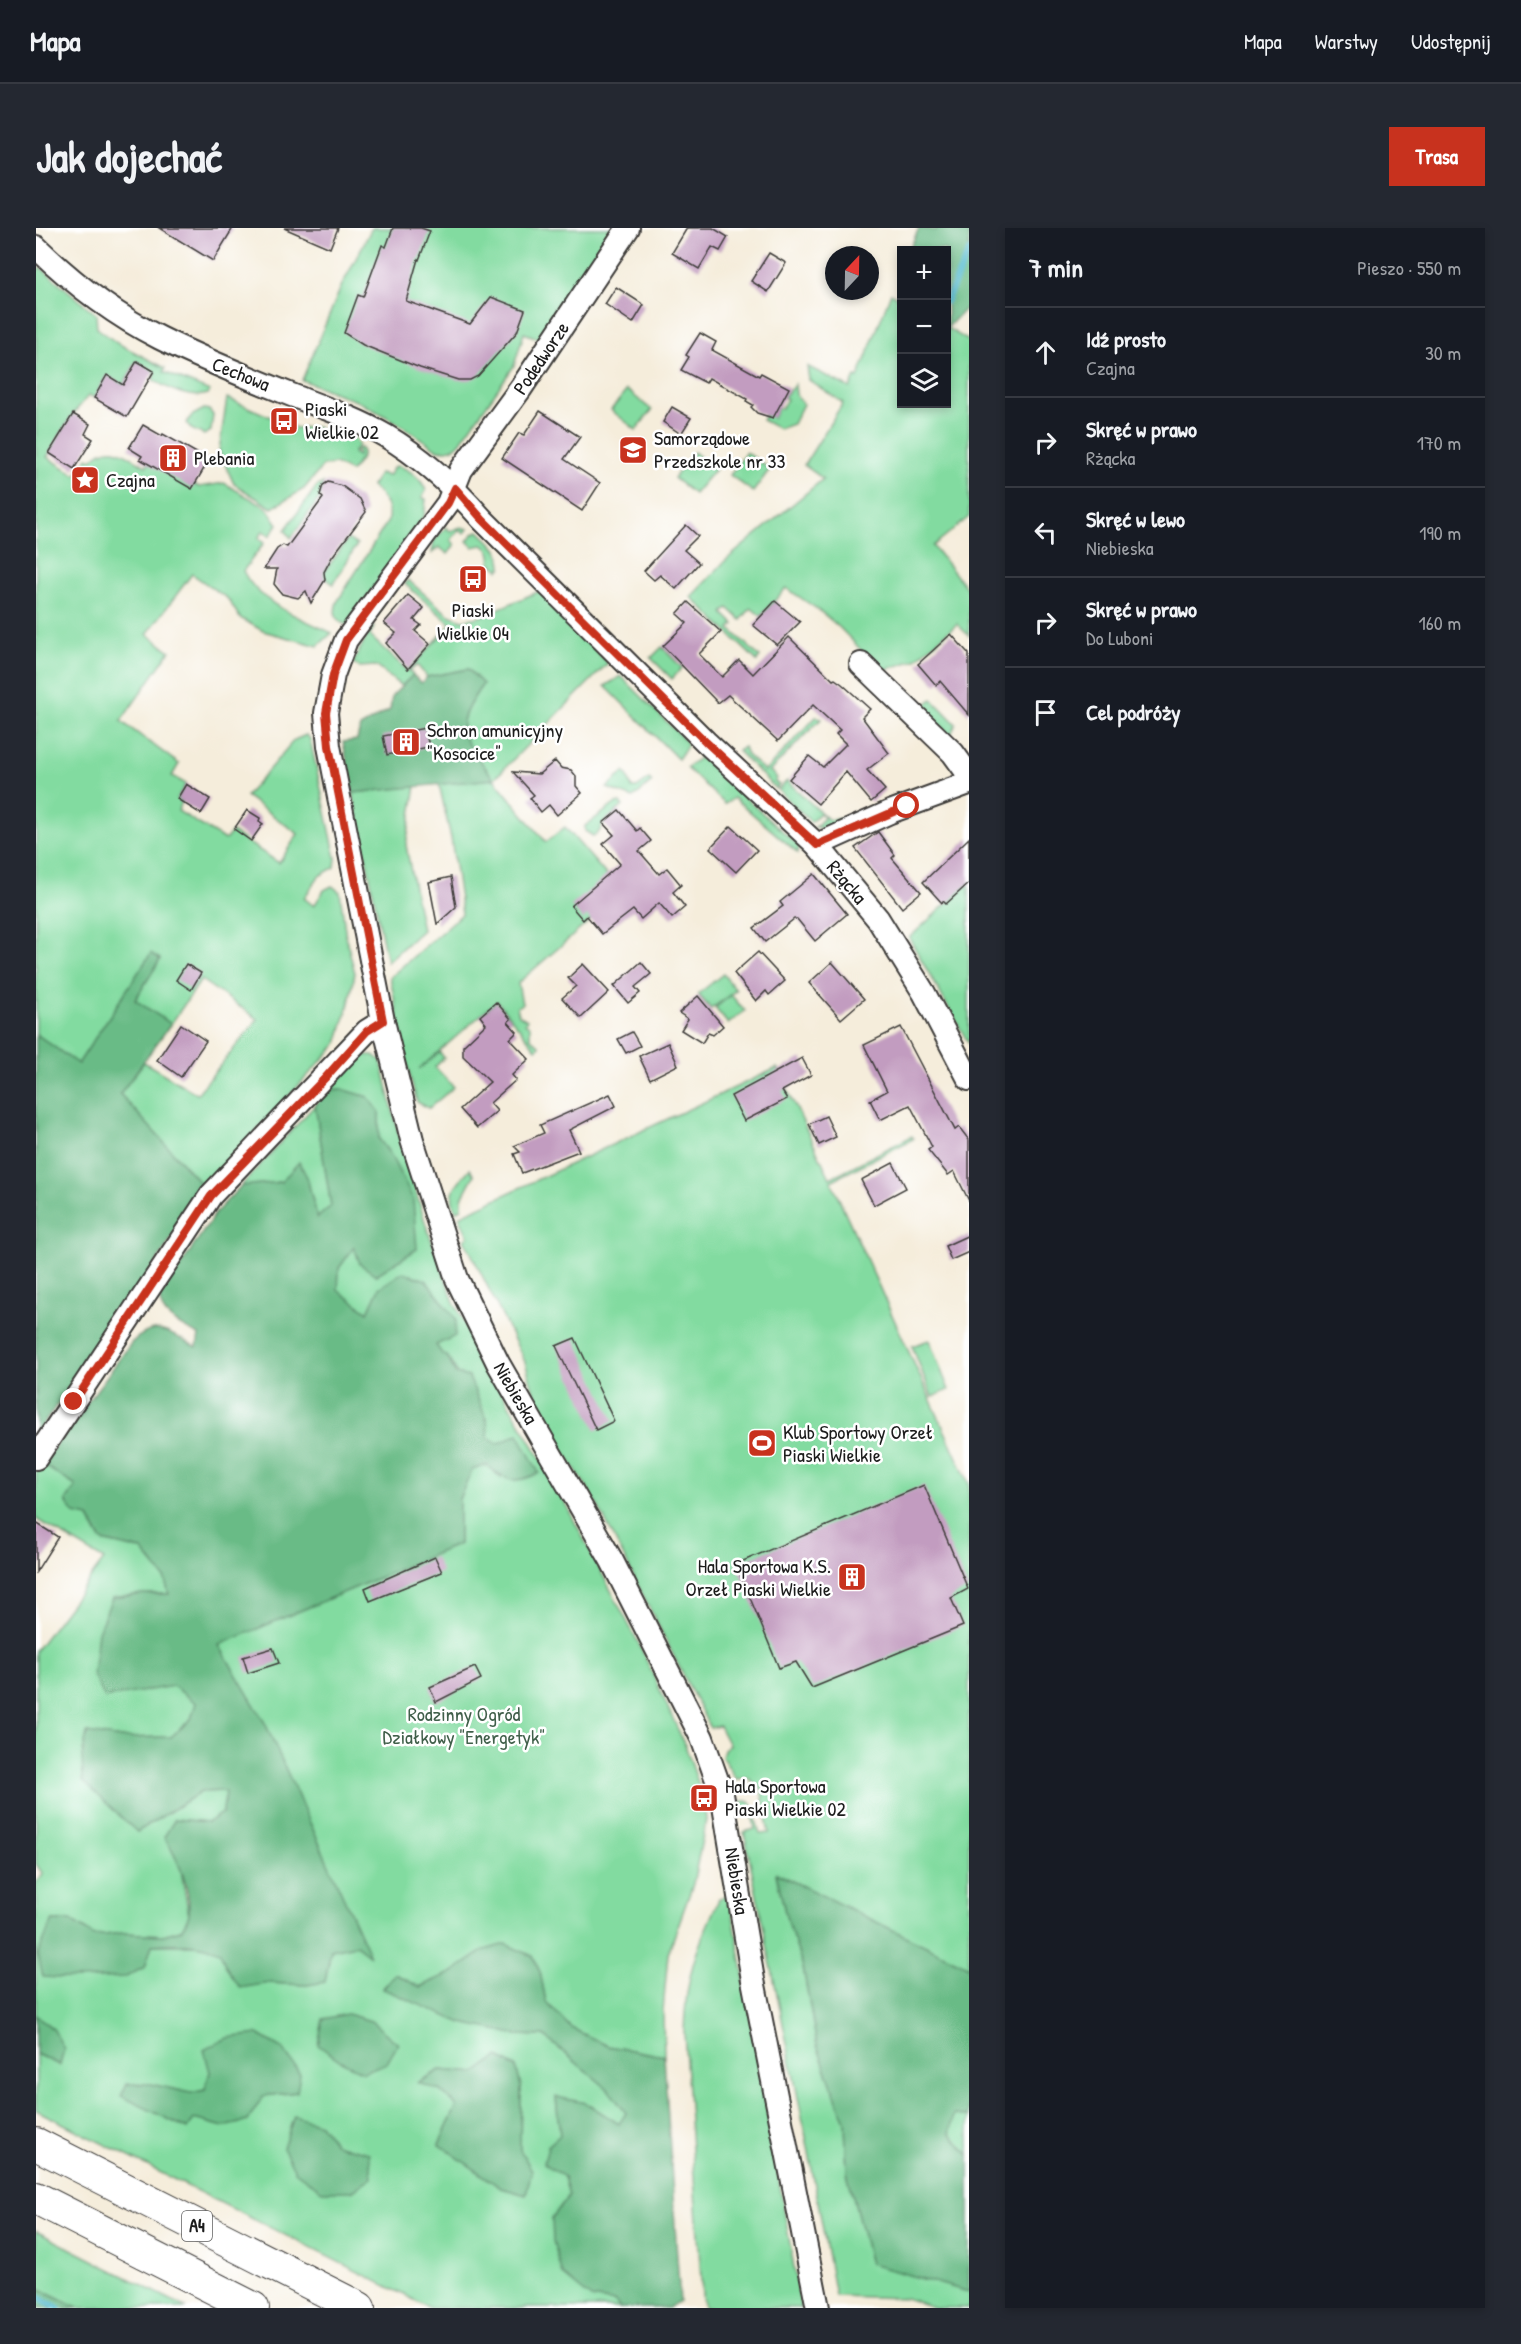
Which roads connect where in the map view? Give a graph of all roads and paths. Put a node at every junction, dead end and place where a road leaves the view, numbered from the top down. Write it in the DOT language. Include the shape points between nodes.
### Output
graph roads {
  1 [pos="628,228"];
  2 [pos="36,247"];
  3 [pos="455,488"];
  4 [pos="861,664"];
  5 [pos="969,775"];
  6 [pos="969,783"];
  7 [pos="817,845"];
  8 [pos="383,1021"];
  9 [pos="969,1079"];
  10 [pos="36,1458"];
  11 [pos="36,2144"];
  12 [pos="36,2198"];
  13 [pos="253,2308"];
  14 [pos="359,2308"];
  15 [pos="818,2308"];
  1 -- 3 [label="street, Podedworze" via="461,470"];
  2 -- 3 [label="street, Cechowa" via="120,316 198,356 386,436"];
  3 -- 7 [label="street, Rżącka" via="706,742"];
  3 -- 8 [label="street, Niebieska" via="448,503 346,640 333,675 326,713 329,746"];
  4 -- 5 [label="street" via="953,753"];
  6 -- 7 [label="street"];
  7 -- 9 [label="street, Rżącka" via="878,920 924,993"];
  8 -- 10 [label="street" via="367,1031 211,1196"];
  8 -- 15 [label="street, Niebieska" via="412,1140 457,1279 498,1363 612,1561 702,1738 722,1794 753,1980"];
  11 -- 14 [label="highway, A4"];
  12 -- 13 [label="highway, A4"];
}
